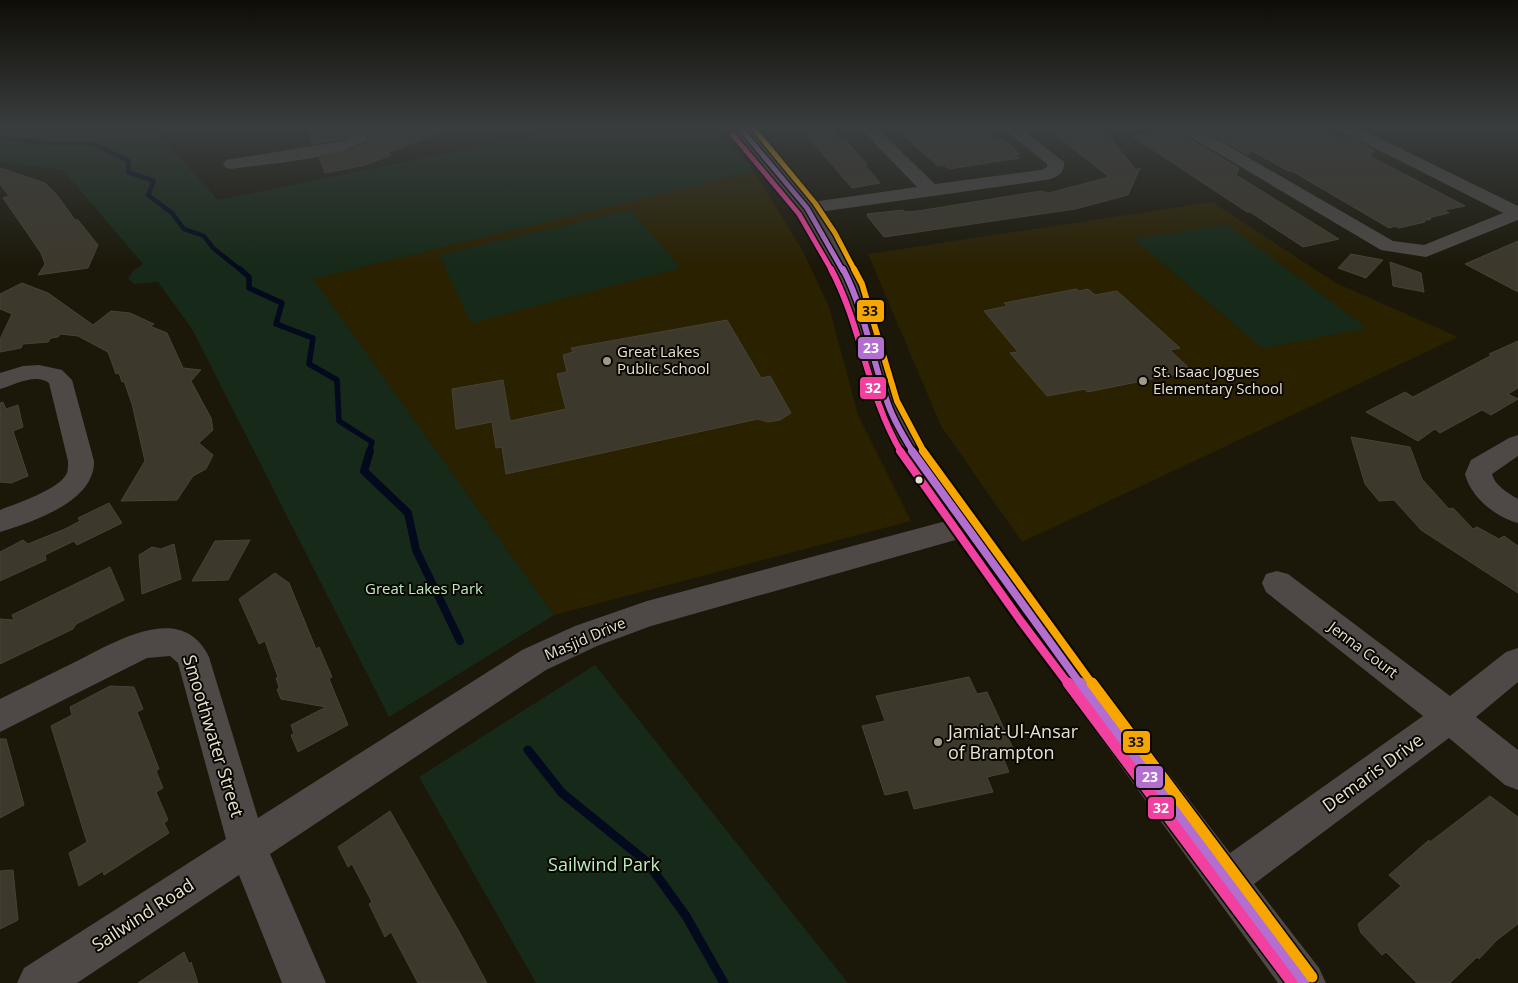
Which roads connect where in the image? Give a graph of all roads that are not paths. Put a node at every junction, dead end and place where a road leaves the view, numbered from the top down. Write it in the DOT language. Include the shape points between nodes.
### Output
graph roads {
  1 [pos="779,175"];
  2 [pos="915,175"];
  3 [pos="1046,175"];
  4 [pos="1266,175"];
  5 [pos="1441,175"];
  6 [pos="930,190"];
  7 [pos="806,208"];
  8 [pos="1518,213"];
  9 [pos="0,380"];
  10 [pos="1518,444"];
  11 [pos="1518,513"];
  12 [pos="0,521"];
  13 [pos="965,527"];
  14 [pos="1276,584"];
  15 [pos="1518,662"];
  16 [pos="0,716"];
  17 [pos="1450,716"];
  18 [pos="1518,773"];
  19 [pos="248,848"];
  20 [pos="1226,880"];
  21 [pos="39,983"];
  22 [pos="304,983"];
  23 [pos="1304,983"];
  1 -- 7 [label="street"];
  2 -- 6 [label="street"];
  3 -- 6 [label="street"];
  4 -- 8 [label="street" via="1388,246 1426,251"];
  5 -- 8 [label="street"];
  6 -- 7 [label="street"];
  7 -- 13 [label="street" via="826,238 852,289 899,430"];
  9 -- 12 [label="street" via="28,373 50,374 60,380 81,461 80,473 62,493"];
  10 -- 11 [label="street" via="1480,467 1478,476 1494,496"];
  13 -- 19 [label="street, Masjid Drive" via="647,614 586,636 534,660"];
  13 -- 20 [label="street"];
  14 -- 17 [label="street, Jenna Court"];
  15 -- 17 [label="street, Demaris Drive"];
  16 -- 19 [label="street, Smoothwater Street" via="139,646 155,642 185,646 192,657"];
  17 -- 18 [label="street, Jenna Court"];
  17 -- 20 [label="street, Demaris Drive"];
  19 -- 21 [label="street, Sailwind Road"];
  19 -- 22 [label="street"];
  20 -- 23 [label="street"];
}
